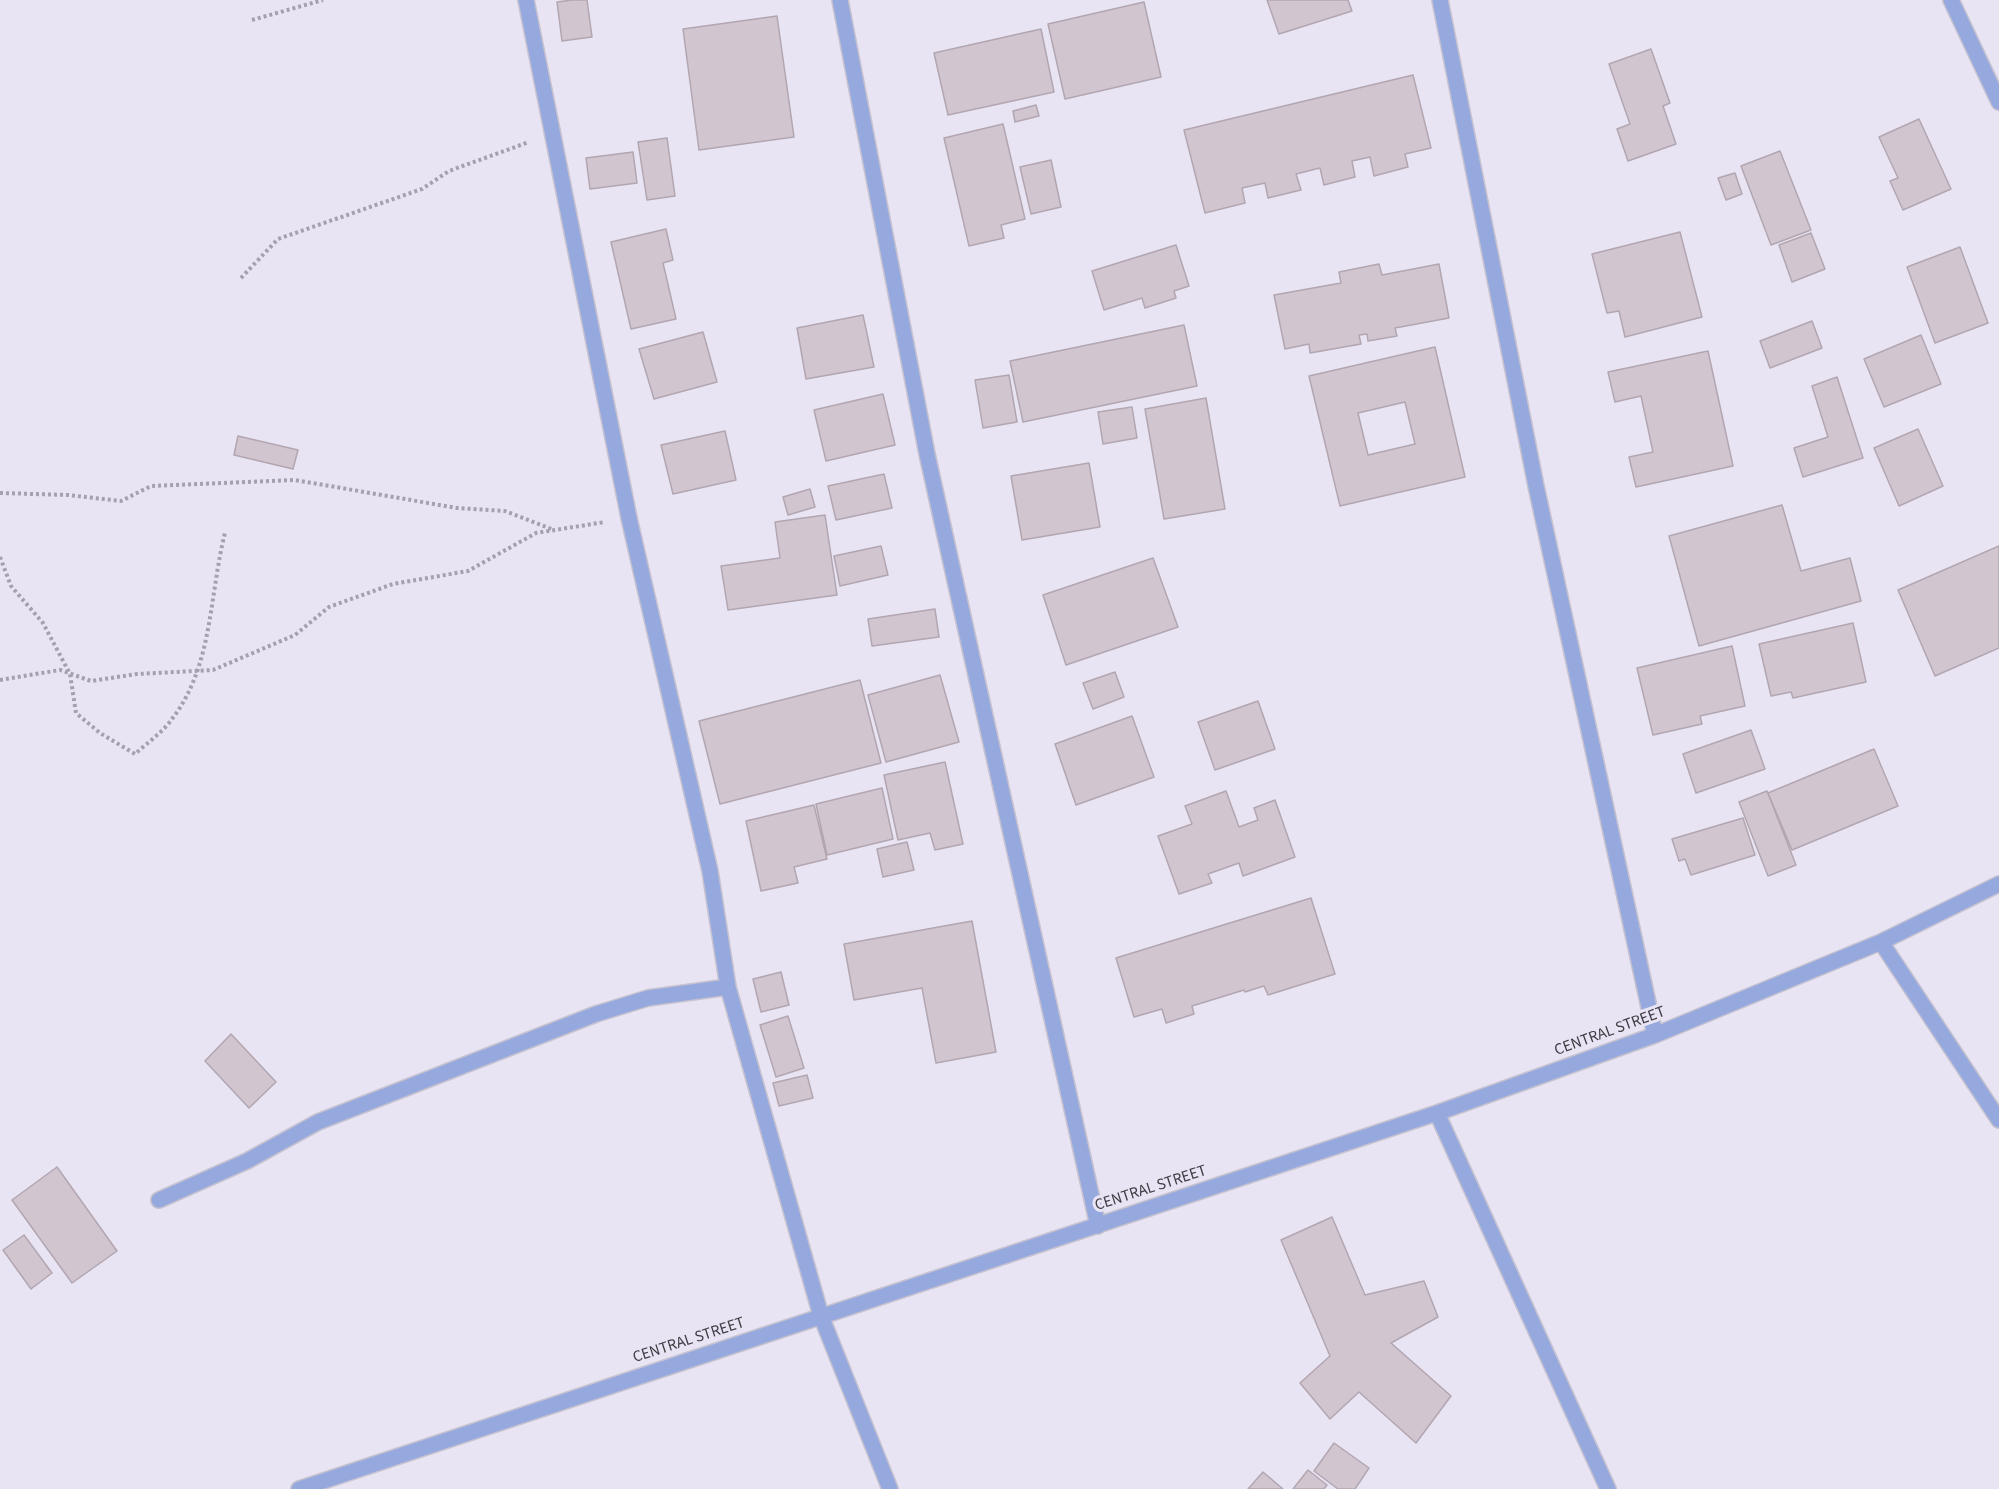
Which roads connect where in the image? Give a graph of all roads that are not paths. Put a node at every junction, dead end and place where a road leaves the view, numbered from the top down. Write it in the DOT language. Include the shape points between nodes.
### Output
graph roads {
  1 [pos="526,0"];
  2 [pos="840,0"];
  3 [pos="1440,0"];
  4 [pos="1951,0"];
  5 [pos="1999,102"];
  6 [pos="1999,884"];
  7 [pos="1881,942"];
  8 [pos="728,987"];
  9 [pos="1655,1035"];
  10 [pos="1437,1113"];
  11 [pos="1999,1120"];
  12 [pos="159,1200"];
  13 [pos="1098,1226"];
  14 [pos="821,1316"];
  15 [pos="299,1489"];
  16 [pos="890,1489"];
  17 [pos="1608,1489"];
  1 -- 8 [label="street" via="629,518 710,871"];
  2 -- 13 [label="street" via="927,454"];
  3 -- 9 [label="street" via="1536,486"];
  4 -- 5 [label="street"];
  6 -- 7 [label="street, CENTRAL STREET"];
  7 -- 9 [label="street, CENTRAL STREET"];
  7 -- 11 [label="street"];
  8 -- 12 [label="street" via="648,998 596,1014 318,1122 247,1161"];
  8 -- 14 [label="street"];
  9 -- 10 [label="street, CENTRAL STREET"];
  10 -- 13 [label="street, CENTRAL STREET"];
  10 -- 17 [label="street"];
  13 -- 14 [label="street, CENTRAL STREET"];
  14 -- 15 [label="street, CENTRAL STREET"];
  14 -- 16 [label="street"];
}
